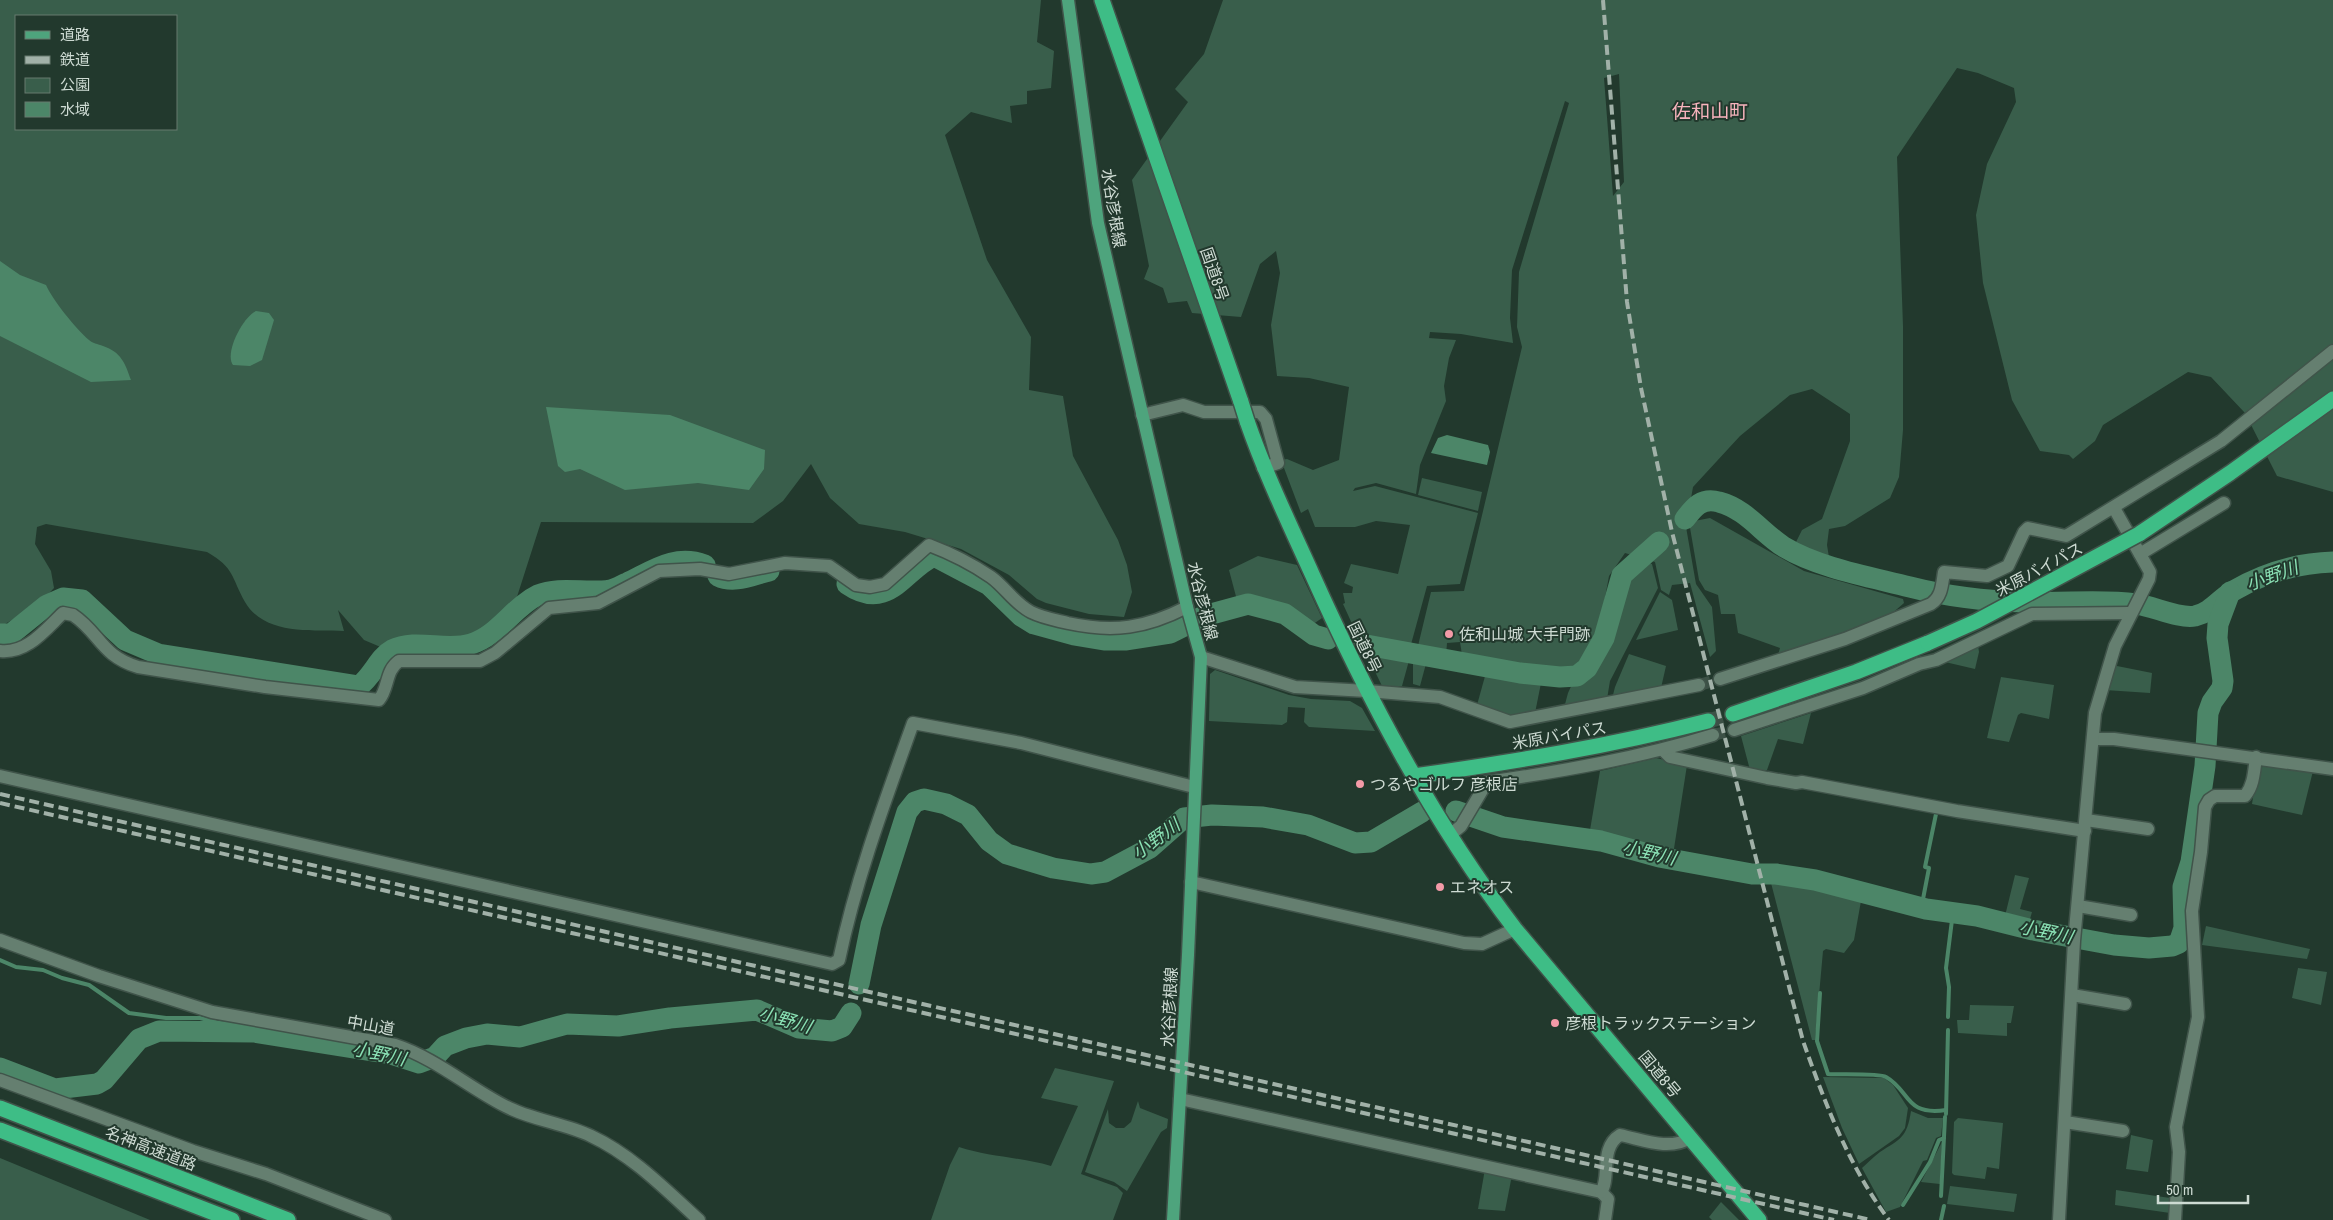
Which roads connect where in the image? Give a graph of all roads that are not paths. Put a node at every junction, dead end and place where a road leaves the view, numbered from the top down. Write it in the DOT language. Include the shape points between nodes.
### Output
graph roads {
  1 [pos="1068,0"];
  2 [pos="1102,0"];
  3 [pos="2333,351"];
  4 [pos="2333,399"];
  5 [pos="1142,416"];
  6 [pos="1264,468"];
  7 [pos="2224,503"];
  8 [pos="2114,508"];
  9 [pos="2140,554"];
  10 [pos="2131,611"];
  11 [pos="1188,612"];
  12 [pos="0,651"];
  13 [pos="1200,657"];
  14 [pos="1720,679"];
  15 [pos="1699,685"];
  16 [pos="1367,690"];
  17 [pos="1732,714"];
  18 [pos="1711,728"];
  19 [pos="1734,730"];
  20 [pos="2094,739"];
  21 [pos="1663,750"];
  22 [pos="2256,757"];
  23 [pos="2333,769"];
  24 [pos="0,776"];
  25 [pos="1414,776"];
  26 [pos="1194,787"];
  27 [pos="2086,826"];
  28 [pos="2148,829"];
  29 [pos="1450,835"];
  30 [pos="1191,882"];
  31 [pos="2078,906"];
  32 [pos="2131,915"];
  33 [pos="1515,929"];
  34 [pos="0,940"];
  35 [pos="2072,996"];
  36 [pos="2125,1004"];
  37 [pos="0,1080"];
  38 [pos="1180,1099"];
  39 [pos="0,1108"];
  40 [pos="2065,1122"];
  41 [pos="0,1130"];
  42 [pos="2123,1131"];
  43 [pos="1690,1138"];
  44 [pos="1601,1192"];
  45 [pos="232,1220"];
  46 [pos="288,1220"];
  47 [pos="385,1220"];
  48 [pos="699,1220"];
  49 [pos="1174,1220"];
  50 [pos="1606,1220"];
  51 [pos="1759,1220"];
  52 [pos="2059,1220"];
  53 [pos="2175,1220"];
  1 -- 5 [label="main road, 水谷彦根線" via="1098,223"];
  2 -- 6 [label="highway, 国道8号, bridge"];
  3 -- 8 [label="street" via="2221,441"];
  4 -- 17 [label="highway, 米原バイパス, bridge" via="2140,534 1986,616 1856,672"];
  5 -- 6 [label="street" via="1183,406 1204,412 1260,412 1266,419 1278,463"];
  5 -- 11 [label="main road, 水谷彦根線"];
  6 -- 16 [label="highway, 国道8号" via="1339,636"];
  7 -- 9 [label="street"];
  8 -- 9 [label="street"];
  8 -- 14 [label="street" via="2066,536 2028,528 2008,566 1987,576 1944,572 1939,595 1845,639"];
  9 -- 10 [label="street" via="2150,572 2149,579"];
  10 -- 19 [label="street" via="2032,614 1936,660 1863,688"];
  10 -- 20 [label="street" via="2099,695"];
  11 -- 12 [label="street" via="1126,628 1089,628 1062,622 1031,612 992,578 930,545 885,584 870,587 856,586 829,566 785,563 729,574 700,569 659,571 598,603 549,608 495,653 480,661 399,661 390,670 378,700 265,687 138,667 125,663 103,648 73,614 63,613 32,642 11,652"];
  11 -- 13 [label="main road, 水谷彦根線"];
  13 -- 16 [label="street" via="1295,687"];
  13 -- 26 [label="main road, 水谷彦根線"];
  15 -- 16 [label="street" via="1510,722 1440,697"];
  16 -- 25 [label="highway, 国道8号"];
  18 -- 21 [label="street"];
  18 -- 25 [label="highway, 米原バイパス"];
  20 -- 22 [label="street"];
  20 -- 27 [label="street"];
  21 -- 27 [label="street" via="1670,757 1767,778"];
  21 -- 29 [label="street" via="1583,768 1487,782 1468,815"];
  22 -- 23 [label="street"];
  22 -- 53 [label="street" via="2253,782 2245,796 2215,796 2206,807 2192,911 2198,1017 2176,1127 2179,1152"];
  24 -- 26 [label="street" via="832,964 839,960 870,840 913,723 1021,743"];
  25 -- 29 [label="highway, 国道8号"];
  26 -- 30 [label="main road, 水谷彦根線"];
  27 -- 28 [label="street"];
  27 -- 31 [label="street"];
  29 -- 33 [label="highway, 国道8号"];
  30 -- 33 [label="street" via="1464,943 1482,944"];
  30 -- 38 [label="main road, 水谷彦根線"];
  31 -- 32 [label="street"];
  31 -- 35 [label="street"];
  33 -- 43 [label="highway, 国道8号"];
  34 -- 48 [label="street, 中山道" via="212,1012 395,1045 428,1059 511,1110 591,1136 607,1145 638,1164"];
  35 -- 36 [label="street"];
  35 -- 40 [label="street"];
  37 -- 47 [label="street" via="193,1151 266,1174"];
  38 -- 44 [label="street"];
  38 -- 49 [label="main road, 水谷彦根線"];
  39 -- 46 [label="highway, 名神高速道路"];
  40 -- 42 [label="street"];
  40 -- 52 [label="street"];
  41 -- 45 [label="highway"];
  43 -- 44 [label="street" via="1670,1146 1620,1135 1610,1145"];
  43 -- 51 [label="highway, 国道8号"];
  44 -- 50 [label="street" via="1608,1199"];
}
